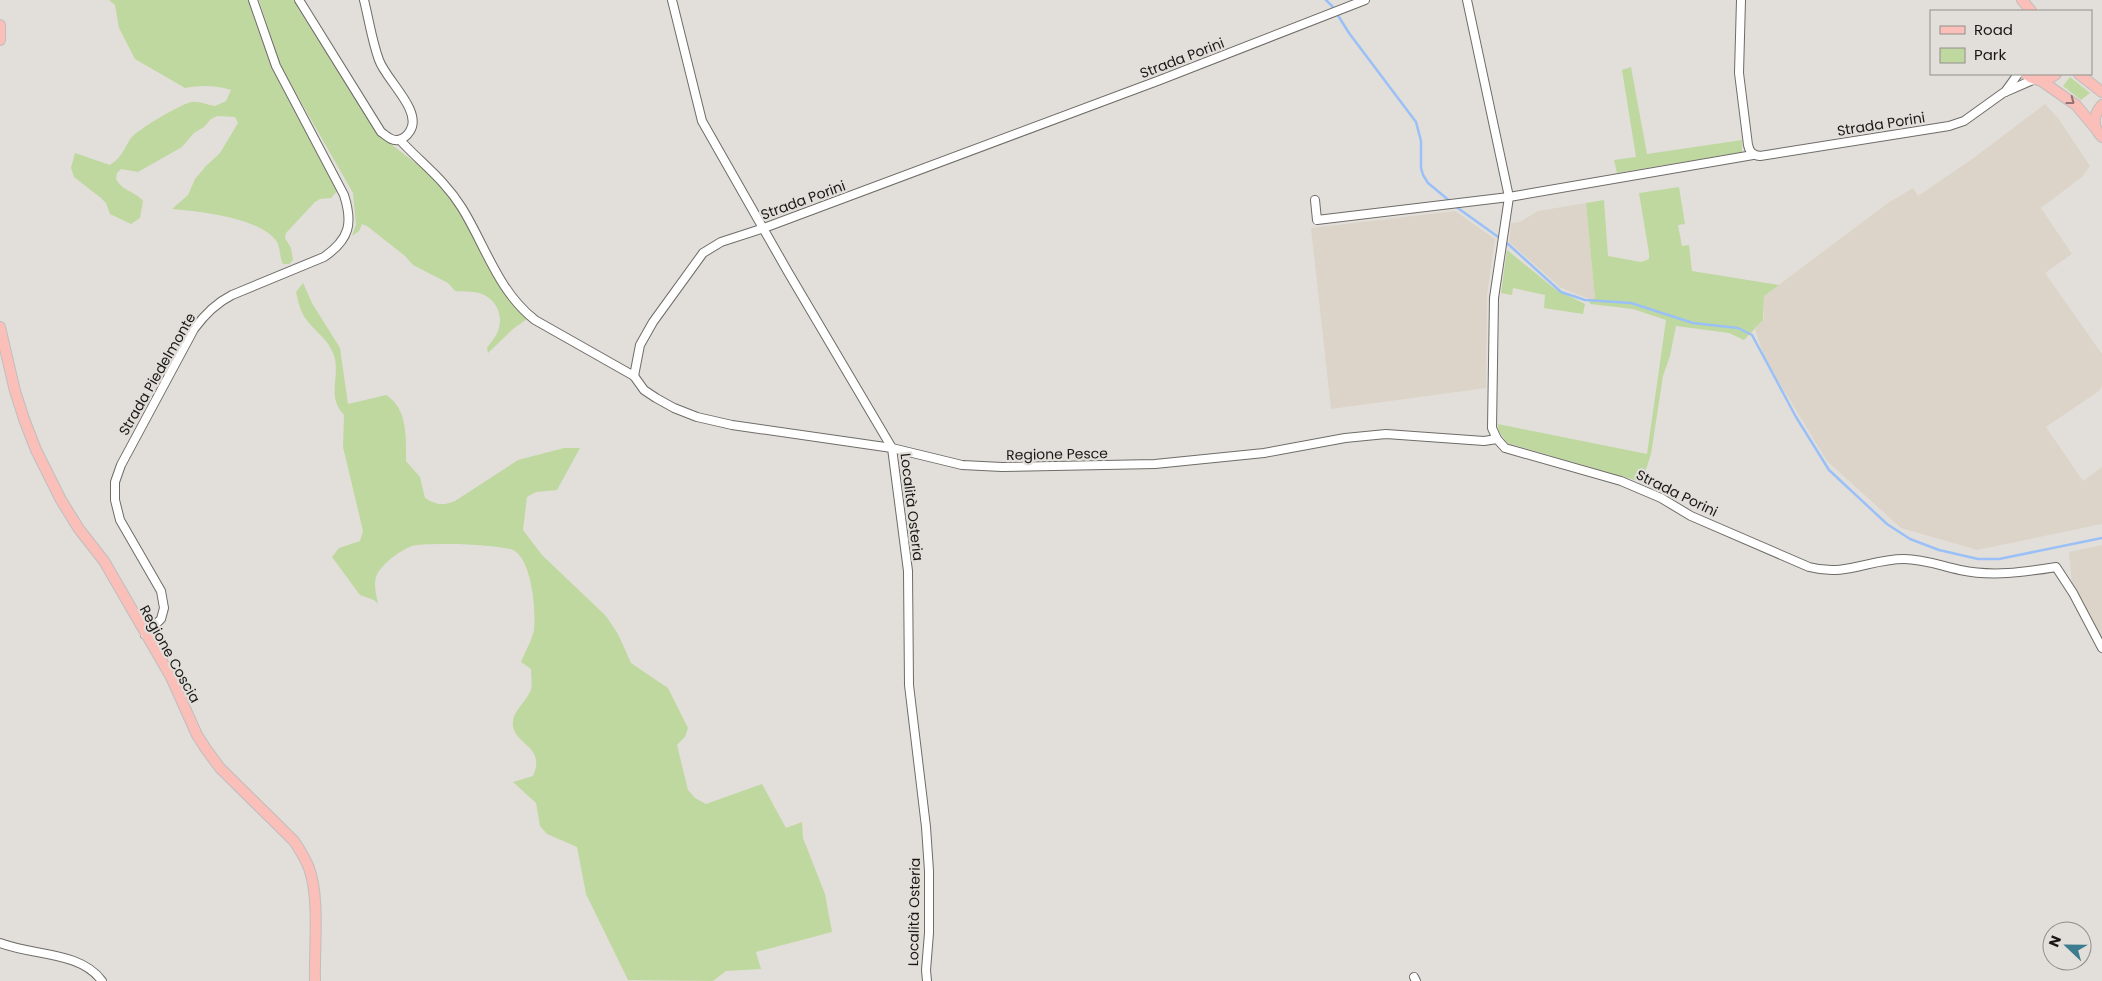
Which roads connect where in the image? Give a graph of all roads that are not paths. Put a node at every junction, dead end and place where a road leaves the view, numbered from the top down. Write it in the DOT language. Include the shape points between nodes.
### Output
graph roads {
  1 [pos="253,0"];
  2 [pos="300,0"];
  3 [pos="364,0"];
  4 [pos="672,0"];
  5 [pos="1365,0"];
  6 [pos="1467,0"];
  7 [pos="1741,0"];
  8 [pos="2021,0"];
  9 [pos="2030,10"];
  10 [pos="0,25"];
  11 [pos="0,40"];
  12 [pos="2017,75"];
  13 [pos="2054,75"];
  14 [pos="2080,75"];
  15 [pos="2034,78"];
  16 [pos="2102,92"];
  17 [pos="2003,93"];
  18 [pos="2102,105"];
  19 [pos="2099,133"];
  20 [pos="400,140"];
  21 [pos="1753,155"];
  22 [pos="1509,197"];
  23 [pos="1315,200"];
  24 [pos="764,228"];
  25 [pos="0,327"];
  26 [pos="634,376"];
  27 [pos="1497,439"];
  28 [pos="892,448"];
  29 [pos="145,635"];
  30 [pos="2102,648"];
  31 [pos="0,942"];
  32 [pos="102,981"];
  33 [pos="316,981"];
  34 [pos="927,981"];
  1 -- 29 [label="street, Strada Piedelmonte" via="276,66 344,195 350,213 348,227 336,248 324,257 232,295 218,302 205,315 189,338 120,465 115,482 115,500 120,520 161,591 164,608 160,619"];
  2 -- 20 [label="street" via="381,132 391,140"];
  3 -- 20 [label="street" via="378,58 414,118 408,136"];
  4 -- 24 [label="street, Località Osteria" via="702,121"];
  5 -- 24 [label="street, Strada Porini"];
  6 -- 22 [label="street"];
  7 -- 21 [label="street" via="1739,73 1749,151"];
  8 -- 9 [label="main road"];
  10 -- 11 [label="main road"];
  12 -- 17 [label="street, Strada Porini"];
  13 -- 15 [label="main road" via="2046,80"];
  14 -- 16 [label="main road"];
  15 -- 17 [label="street, Strada Porini"];
  15 -- 19 [label="main road, one-way" via="2076,105"];
  17 -- 21 [label="street, Strada Porini" via="1964,121 1949,126"];
  18 -- 19 [label="main road" via="2095,116"];
  20 -- 26 [label="street" via="448,188 506,290 521,309"];
  21 -- 22 [label="street, Strada Porini"];
  22 -- 23 [label="street, Strada Porini" via="1317,220"];
  22 -- 27 [label="street" via="1494,298 1492,428"];
  24 -- 26 [label="street, Strada Porini" via="721,242 703,253 640,344"];
  24 -- 28 [label="street, Località Osteria"];
  25 -- 29 [label="main road, Regione Coscia" via="15,391 48,476 79,529 104,561"];
  26 -- 28 [label="street, Regione Pesce" via="644,390 656,398 697,417"];
  27 -- 28 [label="street, Regione Pesce" via="1484,441 1386,434 1254,454 1110,466 962,465"];
  27 -- 30 [label="street, Strada Porini" via="1505,448 1630,484 1691,516 1822,570 1844,570 1900,559 1980,573 2025,572 2056,567"];
  28 -- 34 [label="street, Località Osteria" via="908,570 909,685 929,871"];
  29 -- 33 [label="main road, Regione Coscia" via="171,677 197,734 220,768 294,841 310,870 314,890"];
  31 -- 32 [label="street" via="74,960"];
}
